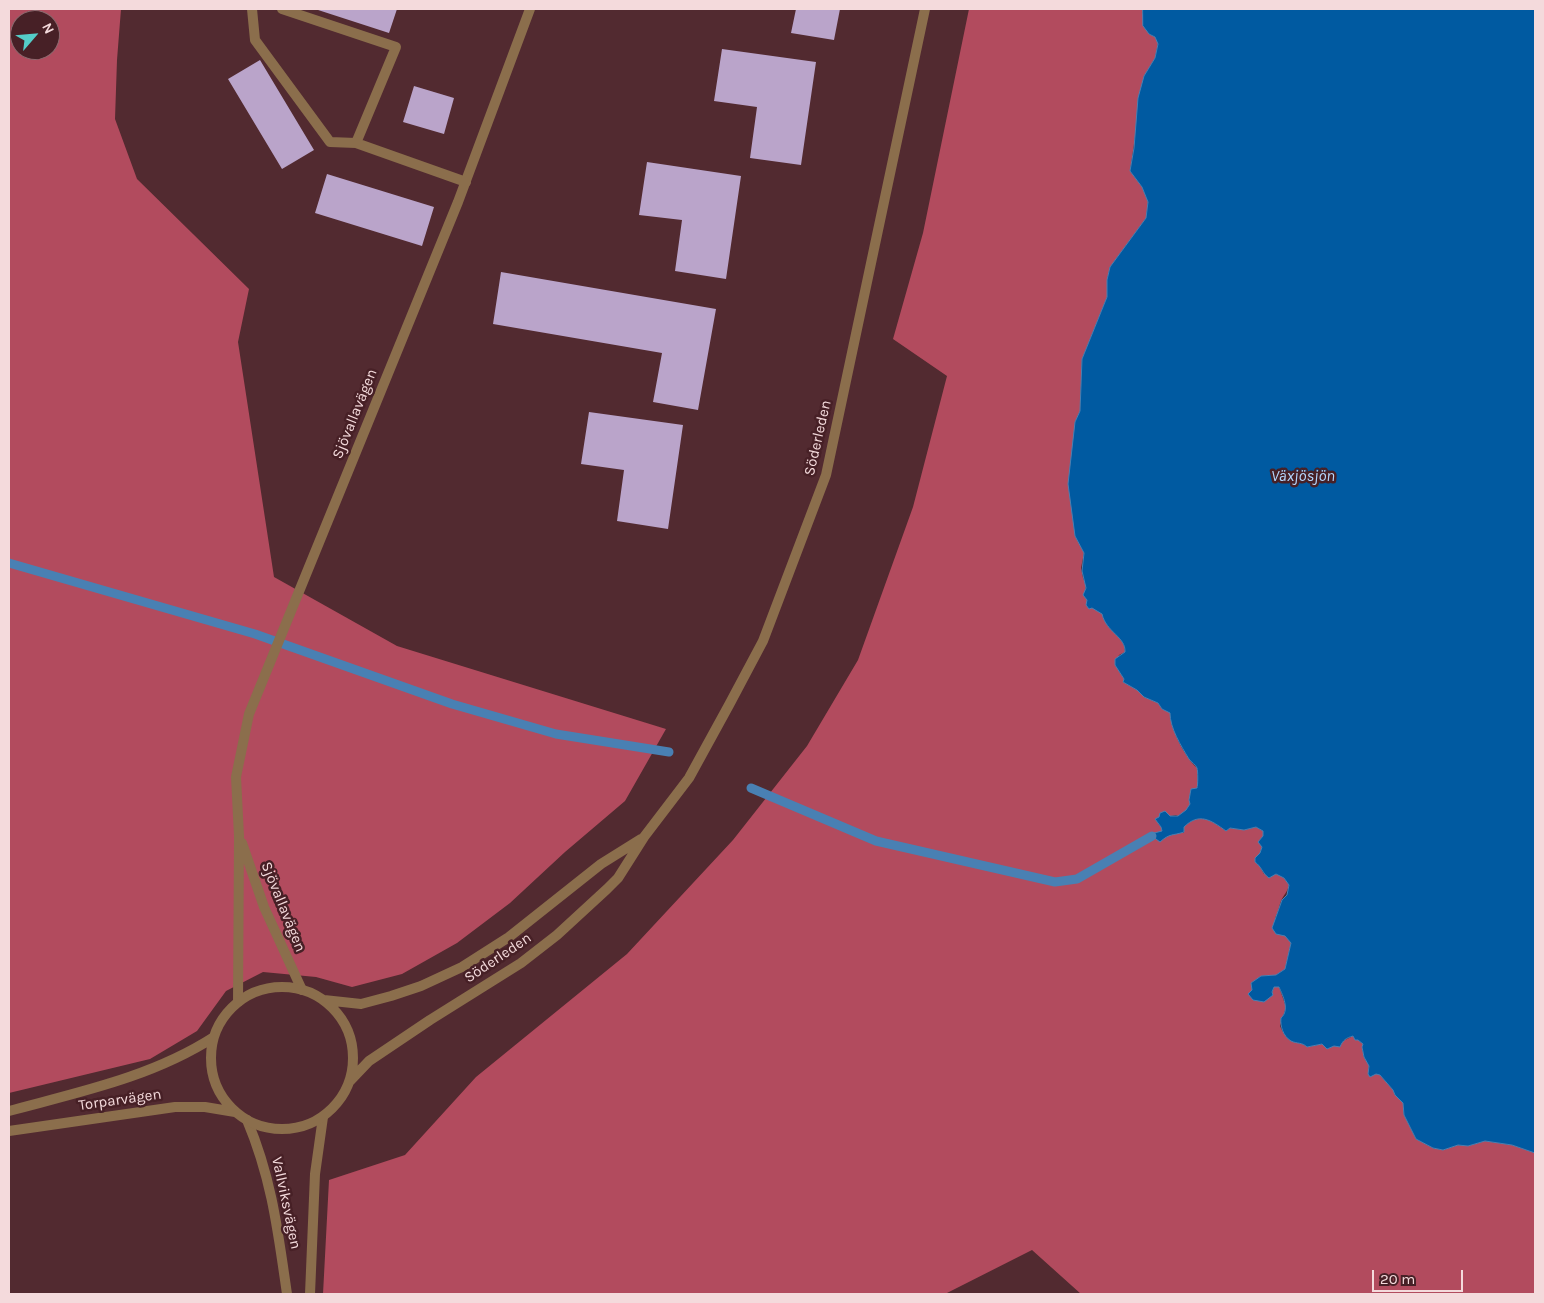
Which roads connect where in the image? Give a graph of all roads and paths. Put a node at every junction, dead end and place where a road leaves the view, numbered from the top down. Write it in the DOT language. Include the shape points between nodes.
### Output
graph roads {
  1 [pos="252,9"];
  2 [pos="282,9"];
  3 [pos="530,9"];
  4 [pos="925,9"];
  5 [pos="356,143"];
  6 [pos="466,182"];
  7 [pos="239,836"];
  8 [pos="644,837"];
  9 [pos="302,990"];
  10 [pos="323,1000"];
  11 [pos="238,1002"];
  12 [pos="214,1037"];
  13 [pos="349,1082"];
  14 [pos="9,1111"];
  15 [pos="236,1112"];
  16 [pos="323,1117"];
  17 [pos="247,1120"];
  18 [pos="9,1132"];
  19 [pos="287,1294"];
  20 [pos="310,1294"];
  1 -- 5 [label="street" via="256,40 330,142"];
  2 -- 5 [label="street" via="396,47"];
  3 -- 6 [label="street, Sjövallavägen"];
  4 -- 8 [label="street, Söderleden" via="826,475 763,641 689,778"];
  5 -- 6 [label="street"];
  6 -- 7 [label="street, Sjövallavägen" via="249,714 236,777"];
  7 -- 9 [label="street, Sjövallavägen" via="264,907"];
  7 -- 11 [label="street, Sjövallavägen"];
  8 -- 10 [label="street, Söderleden" via="600,864 509,937 462,967 414,988 361,1004"];
  8 -- 13 [label="street, Söderleden" via="618,878 556,935 521,964 369,1061"];
  9 -- 10 [label="street"];
  9 -- 11 [label="street" via="278,987 250,994"];
  10 -- 13 [label="street" via="340,1016 350,1037 353,1060"];
  11 -- 12 [label="street" via="220,1023"];
  12 -- 14 [label="street, Torparvägen" via="165,1064"];
  12 -- 15 [label="street" via="211,1050 214,1078 218,1091"];
  13 -- 16 [label="street" via="339,1102"];
  15 -- 17 [label="street"];
  15 -- 18 [label="street, Torparvägen" via="175,1107"];
  16 -- 17 [label="street" via="311,1124 285,1130"];
  16 -- 20 [label="street, Vallviksvägen" via="315,1174"];
  17 -- 19 [label="street, Vallviksvägen" via="258,1145 271,1192"];
}
